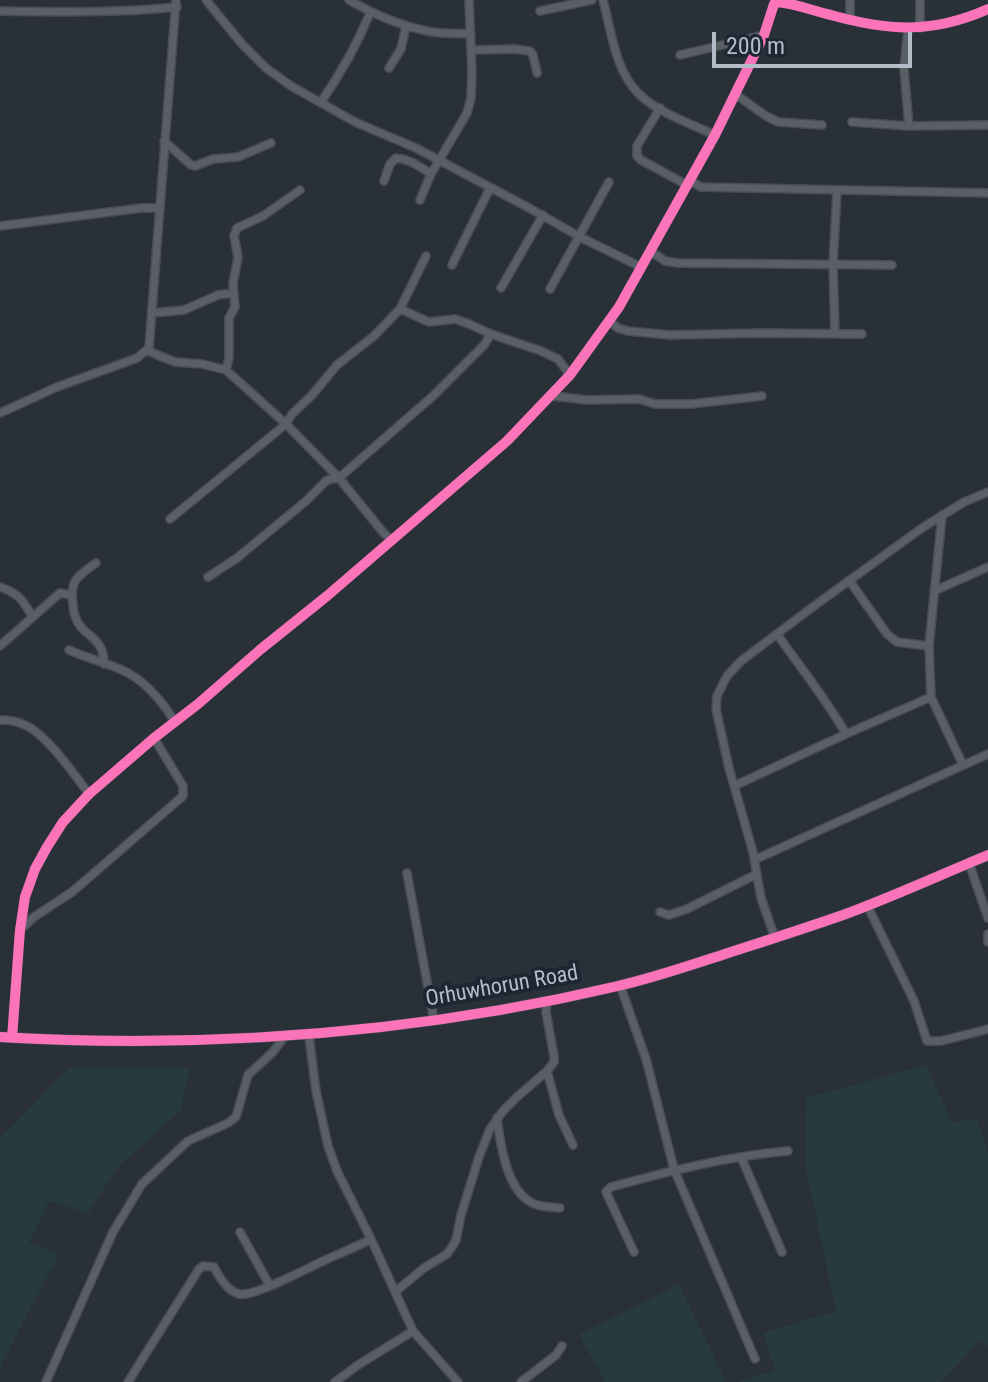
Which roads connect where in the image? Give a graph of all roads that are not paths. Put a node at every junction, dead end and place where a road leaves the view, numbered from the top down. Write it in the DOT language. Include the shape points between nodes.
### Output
graph roads {
  1 [pos="37,0"];
  2 [pos="106,0"];
  3 [pos="349,0"];
  4 [pos="469,0"];
  5 [pos="592,0"];
  6 [pos="603,0"];
  7 [pos="850,0"];
  8 [pos="920,0"];
  9 [pos="211,1"];
  10 [pos="776,1"];
  11 [pos="176,4"];
  12 [pos="988,9"];
  13 [pos="0,11"];
  14 [pos="540,11"];
  15 [pos="37,12"];
  16 [pos="106,12"];
  17 [pos="370,13"];
  18 [pos="850,20"];
  19 [pos="406,26"];
  20 [pos="908,28"];
  21 [pos="920,28"];
  22 [pos="471,34"];
  23 [pos="764,35"];
  24 [pos="472,50"];
  25 [pos="680,55"];
  26 [pos="389,68"];
  27 [pos="537,73"];
  28 [pos="735,94"];
  29 [pos="321,102"];
  30 [pos="660,108"];
  31 [pos="852,122"];
  32 [pos="822,125"];
  33 [pos="988,125"];
  34 [pos="909,126"];
  35 [pos="715,135"];
  36 [pos="164,141"];
  37 [pos="271,143"];
  38 [pos="440,161"];
  39 [pos="431,174"];
  40 [pos="384,181"];
  41 [pos="609,182"];
  42 [pos="688,183"];
  43 [pos="490,188"];
  44 [pos="300,190"];
  45 [pos="837,191"];
  46 [pos="988,193"];
  47 [pos="420,200"];
  48 [pos="160,208"];
  49 [pos="543,215"];
  50 [pos="0,226"];
  51 [pos="580,237"];
  52 [pos="650,251"];
  53 [pos="426,256"];
  54 [pos="833,264"];
  55 [pos="452,265"];
  56 [pos="892,265"];
  57 [pos="641,267"];
  58 [pos="501,288"];
  59 [pos="550,289"];
  60 [pos="233,293"];
  61 [pos="400,309"];
  62 [pos="152,313"];
  63 [pos="609,321"];
  64 [pos="491,334"];
  65 [pos="835,334"];
  66 [pos="862,334"];
  67 [pos="148,351"];
  68 [pos="226,370"];
  69 [pos="570,375"];
  70 [pos="552,396"];
  71 [pos="762,396"];
  72 [pos="0,413"];
  73 [pos="286,424"];
  74 [pos="339,478"];
  75 [pos="988,492"];
  76 [pos="942,515"];
  77 [pos="170,519"];
  78 [pos="928,524"];
  79 [pos="939,537"];
  80 [pos="391,540"];
  81 [pos="96,563"];
  82 [pos="988,567"];
  83 [pos="208,577"];
  84 [pos="849,580"];
  85 [pos="0,587"];
  86 [pos="934,591"];
  87 [pos="71,595"];
  88 [pos="33,617"];
  89 [pos="777,634"];
  90 [pos="0,646"];
  91 [pos="929,646"];
  92 [pos="69,650"];
  93 [pos="104,664"];
  94 [pos="931,697"];
  95 [pos="0,720"];
  96 [pos="175,722"];
  97 [pos="846,734"];
  98 [pos="154,738"];
  99 [pos="988,754"];
  100 [pos="963,765"];
  101 [pos="734,786"];
  102 [pos="89,794"];
  103 [pos="988,855"];
  104 [pos="754,860"];
  105 [pos="969,863"];
  106 [pos="407,873"];
  107 [pos="757,874"];
  108 [pos="867,905"];
  109 [pos="660,912"];
  110 [pos="988,918"];
  111 [pos="20,930"];
  112 [pos="988,934"];
  113 [pos="775,938"];
  114 [pos="988,942"];
  115 [pos="620,985"];
  116 [pos="547,1001"];
  117 [pos="434,1020"];
  118 [pos="988,1029"];
  119 [pos="309,1036"];
  120 [pos="0,1037"];
  121 [pos="284,1037"];
  122 [pos="12,1038"];
  123 [pos="547,1071"];
  124 [pos="497,1118"];
  125 [pos="573,1145"];
  126 [pos="788,1151"];
  127 [pos="741,1157"];
  128 [pos="674,1169"];
  129 [pos="560,1208"];
  130 [pos="240,1232"];
  131 [pos="371,1239"];
  132 [pos="634,1252"];
  133 [pos="782,1252"];
  134 [pos="270,1286"];
  135 [pos="395,1292"];
  136 [pos="413,1331"];
  137 [pos="562,1346"];
  138 [pos="755,1359"];
  139 [pos="46,1382"];
  140 [pos="128,1382"];
  141 [pos="335,1382"];
  142 [pos="458,1382"];
  143 [pos="521,1382"];
  1 -- 15 [label="street"];
  2 -- 16 [label="street"];
  3 -- 17 [label="street"];
  4 -- 22 [label="street"];
  5 -- 14 [label="street"];
  6 -- 30 [label="street" via="625,75 638,93"];
  7 -- 18 [label="street"];
  8 -- 21 [label="street"];
  9 -- 29 [label="street" via="214,12 266,68"];
  10 -- 18 [label="street"];
  10 -- 23 [label="street"];
  11 -- 16 [label="street"];
  11 -- 36 [label="street"];
  12 -- 21 [label="street"];
  13 -- 15 [label="street"];
  15 -- 16 [label="street"];
  17 -- 19 [label="street"];
  17 -- 29 [label="street"];
  18 -- 20 [label="street"];
  19 -- 22 [label="street"];
  19 -- 26 [label="street"];
  20 -- 21 [label="street"];
  20 -- 34 [label="street" via="904,69"];
  22 -- 24 [label="street"];
  23 -- 25 [label="street"];
  23 -- 28 [label="street"];
  24 -- 27 [label="street" via="530,51"];
  24 -- 38 [label="street" via="467,113"];
  28 -- 32 [label="street" via="778,122"];
  28 -- 35 [label="street"];
  29 -- 38 [label="street"];
  30 -- 35 [label="street"];
  30 -- 42 [label="street" via="637,146 637,156"];
  31 -- 34 [label="street"];
  33 -- 34 [label="street"];
  35 -- 42 [label="street"];
  36 -- 37 [label="street" via="195,166"];
  36 -- 48 [label="street"];
  38 -- 39 [label="street"];
  38 -- 43 [label="street"];
  39 -- 40 [label="street" via="396,158"];
  39 -- 47 [label="street"];
  41 -- 51 [label="street"];
  42 -- 45 [label="street"];
  42 -- 52 [label="street"];
  43 -- 49 [label="street"];
  43 -- 55 [label="street"];
  44 -- 60 [label="street" via="237,228"];
  45 -- 46 [label="street"];
  45 -- 54 [label="street"];
  48 -- 50 [label="street"];
  48 -- 62 [label="street"];
  49 -- 51 [label="street"];
  49 -- 58 [label="street"];
  51 -- 57 [label="street"];
  51 -- 59 [label="street"];
  52 -- 54 [label="street" via="678,263"];
  52 -- 57 [label="street"];
  53 -- 61 [label="street"];
  54 -- 56 [label="street"];
  54 -- 65 [label="street"];
  57 -- 63 [label="street"];
  60 -- 62 [label="street" via="184,310"];
  60 -- 68 [label="street"];
  61 -- 64 [label="street" via="429,322 455,319"];
  61 -- 73 [label="street" via="337,365"];
  62 -- 67 [label="street"];
  63 -- 65 [label="street" via="628,331 670,335"];
  63 -- 69 [label="street"];
  64 -- 69 [label="street" via="558,359"];
  64 -- 74 [label="street" via="433,396"];
  65 -- 66 [label="street"];
  67 -- 68 [label="street" via="175,362"];
  67 -- 72 [label="street"];
  68 -- 73 [label="street"];
  69 -- 70 [label="street"];
  70 -- 71 [label="street" via="691,404"];
  70 -- 80 [label="street"];
  73 -- 74 [label="street"];
  73 -- 77 [label="street"];
  74 -- 80 [label="street"];
  74 -- 83 [label="street" via="326,481"];
  75 -- 76 [label="street"];
  76 -- 78 [label="street"];
  76 -- 79 [label="street"];
  78 -- 79 [label="street"];
  78 -- 84 [label="street"];
  79 -- 86 [label="street"];
  80 -- 96 [label="street"];
  81 -- 87 [label="street" via="75,580"];
  82 -- 86 [label="street"];
  84 -- 89 [label="street"];
  84 -- 91 [label="street" via="887,634 897,642"];
  85 -- 88 [label="street" via="21,598"];
  86 -- 91 [label="street"];
  87 -- 88 [label="street" via="60,593"];
  87 -- 93 [label="street" via="74,615 102,647"];
  88 -- 90 [label="street"];
  89 -- 97 [label="street"];
  89 -- 101 [label="street" via="741,661 717,696"];
  91 -- 94 [label="street"];
  92 -- 93 [label="street"];
  93 -- 96 [label="street" via="138,679"];
  94 -- 97 [label="street"];
  94 -- 100 [label="street"];
  95 -- 102 [label="street" via="35,731"];
  96 -- 98 [label="street"];
  97 -- 101 [label="street"];
  98 -- 102 [label="street"];
  98 -- 111 [label="street" via="183,786 183,796"];
  99 -- 100 [label="street"];
  100 -- 104 [label="street"];
  101 -- 104 [label="street"];
  102 -- 111 [label="street" via="63,822 35,869"];
  103 -- 105 [label="street, Orhuwhorun Road"];
  104 -- 107 [label="street"];
  105 -- 108 [label="street, Orhuwhorun Road"];
  105 -- 110 [label="street"];
  106 -- 117 [label="street"];
  107 -- 109 [label="street" via="687,909"];
  107 -- 113 [label="street"];
  108 -- 113 [label="street, Orhuwhorun Road"];
  108 -- 118 [label="street" via="914,1001 927,1041"];
  111 -- 122 [label="street"];
  112 -- 114 [label="street"];
  113 -- 115 [label="street, Orhuwhorun Road"];
  115 -- 116 [label="street, Orhuwhorun Road"];
  115 -- 128 [label="street" via="646,1059"];
  116 -- 117 [label="street, Orhuwhorun Road"];
  116 -- 123 [label="street" via="554,1056"];
  117 -- 119 [label="street, Orhuwhorun Road"];
  119 -- 121 [label="street, Orhuwhorun Road"];
  119 -- 131 [label="street" via="328,1146"];
  120 -- 122 [label="street, Orhuwhorun Road"];
  121 -- 122 [label="street, Orhuwhorun Road" via="172,1042"];
  121 -- 139 [label="street" via="248,1075 236,1117 188,1141 142,1184 113,1232"];
  123 -- 124 [label="street"];
  123 -- 125 [label="street"];
  124 -- 129 [label="street" via="507,1166 519,1191 532,1203"];
  124 -- 135 [label="street" via="483,1144 452,1247"];
  126 -- 127 [label="street"];
  127 -- 128 [label="street"];
  127 -- 133 [label="street"];
  128 -- 132 [label="street" via="606,1192"];
  128 -- 138 [label="street"];
  130 -- 134 [label="street"];
  131 -- 134 [label="street"];
  131 -- 135 [label="street"];
  134 -- 140 [label="street" via="243,1295 214,1267 203,1266"];
  135 -- 136 [label="street"];
  136 -- 141 [label="street"];
  136 -- 142 [label="street"];
  137 -- 143 [label="street"];
}
